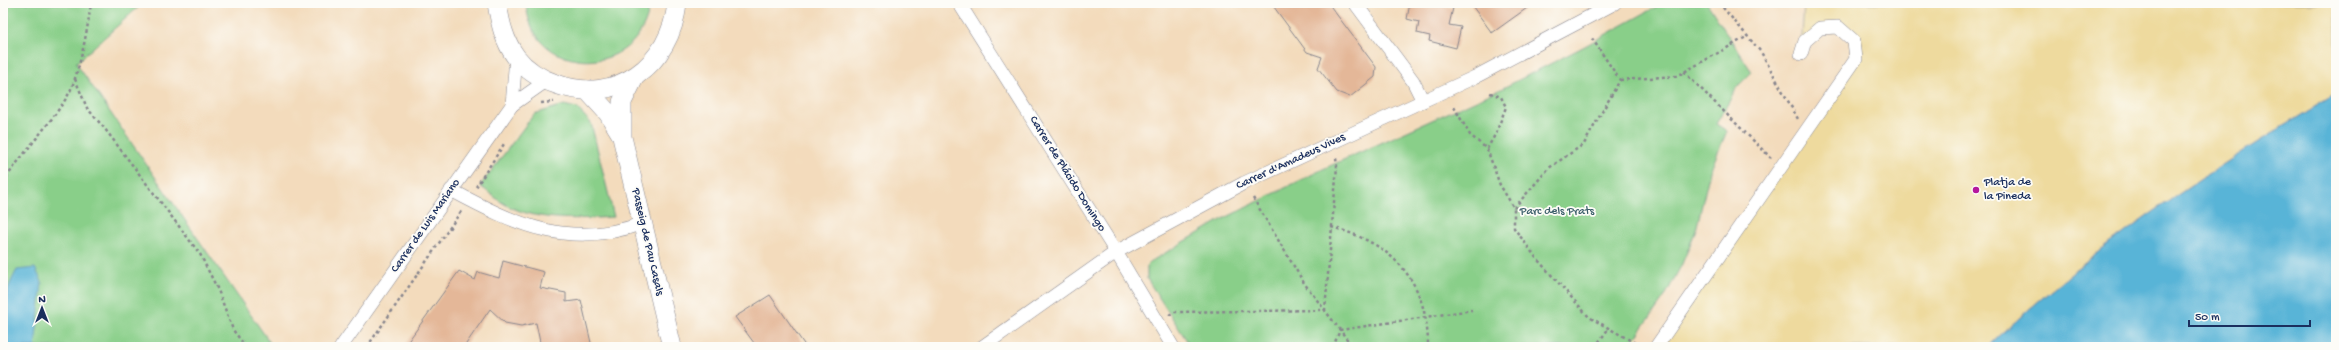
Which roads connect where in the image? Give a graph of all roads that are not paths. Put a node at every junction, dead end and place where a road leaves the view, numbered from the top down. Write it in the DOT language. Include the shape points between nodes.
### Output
graph roads {
  1 [pos="497,3"];
  2 [pos="677,3"];
  3 [pos="958,3"];
  4 [pos="1355,3"];
  5 [pos="1615,3"];
  6 [pos="1801,54"];
  7 [pos="516,57"];
  8 [pos="634,78"];
  9 [pos="546,81"];
  10 [pos="587,90"];
  11 [pos="1423,101"];
  12 [pos="512,105"];
  13 [pos="622,137"];
  14 [pos="451,190"];
  15 [pos="643,223"];
  16 [pos="1116,252"];
  17 [pos="341,347"];
  18 [pos="672,347"];
  19 [pos="982,347"];
  20 [pos="1173,347"];
  21 [pos="1656,347"];
  1 -- 7 [label="street" via="502,30"];
  2 -- 8 [label="street" via="673,27 662,51"];
  3 -- 16 [label="street, Carrer de Plácido Domingo"];
  4 -- 11 [label="street" via="1413,81"];
  5 -- 11 [label="street, Carrer d'Amadeus Vives"];
  6 -- 21 [label="street" via="1805,41 1820,28 1838,28 1854,41 1856,59"];
  7 -- 9 [label="street"];
  7 -- 12 [label="street"];
  8 -- 10 [label="street" via="613,86"];
  8 -- 13 [label="street, Passeig de Pau Casals" via="622,102"];
  9 -- 10 [label="street" via="566,88"];
  9 -- 12 [label="street, Carrer de Luis Mariano"];
  10 -- 13 [label="street, Passeig de Pau Casals" via="608,113"];
  11 -- 16 [label="street, Carrer d'Amadeus Vives" via="1251,180"];
  12 -- 14 [label="street, Carrer de Luis Mariano"];
  13 -- 15 [label="street, Passeig de Pau Casals"];
  14 -- 15 [label="street" via="510,221 574,236 618,231"];
  14 -- 17 [label="street, Carrer de Luis Mariano"];
  15 -- 18 [label="street, Passeig de Pau Casals"];
  16 -- 19 [label="street, Carrer d'Amadeus Vives"];
  16 -- 20 [label="street, Carrer de Plácido Domingo"];
}
